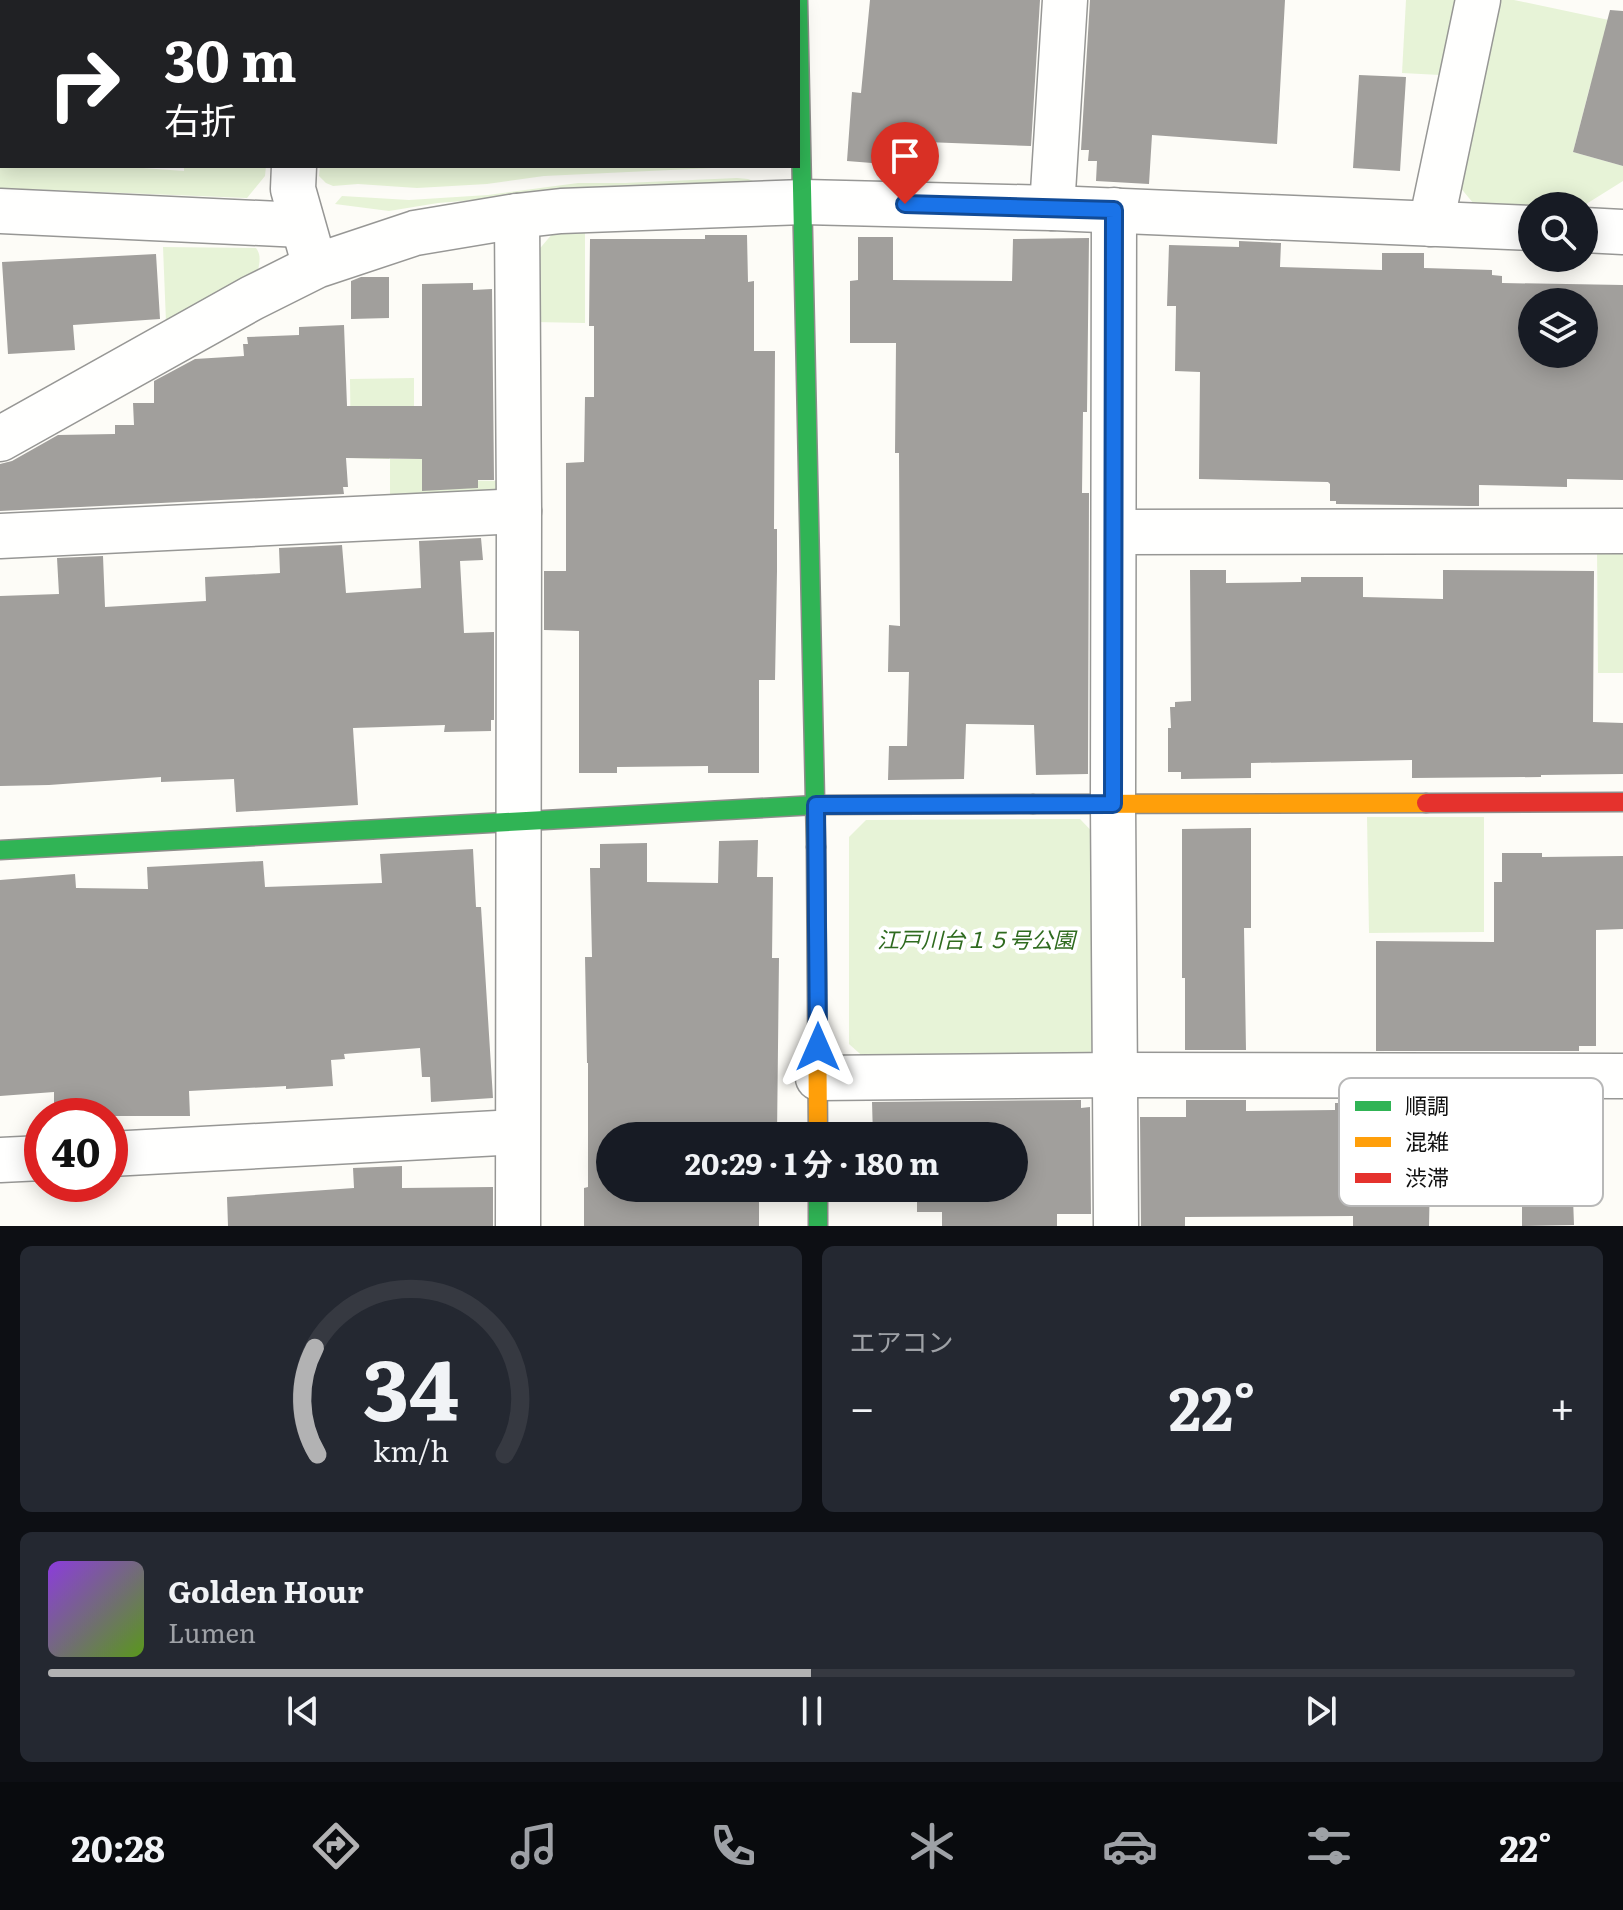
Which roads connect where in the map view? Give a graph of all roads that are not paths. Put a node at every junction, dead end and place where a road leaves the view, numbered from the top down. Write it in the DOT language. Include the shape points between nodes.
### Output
graph roads {
  1 [pos="1065,0"];
  2 [pos="1478,0"];
  3 [pos="800,67"];
  4 [pos="294,168"];
  5 [pos="804,202"];
  6 [pos="1052,208"];
  7 [pos="1114,210"];
  8 [pos="0,211"];
  9 [pos="517,216"];
  10 [pos="1431,224"];
  11 [pos="301,225"];
  12 [pos="1518,227"];
  13 [pos="1598,231"];
  14 [pos="1623,232"];
  15 [pos="316,266"];
  16 [pos="0,439"];
  17 [pos="519,511"];
  18 [pos="1623,531"];
  19 [pos="1115,532"];
  20 [pos="0,536"];
  21 [pos="1623,802"];
  22 [pos="1113,804"];
  23 [pos="816,805"];
  24 [pos="519,821"];
  25 [pos="0,850"];
  26 [pos="1115,1075"];
  27 [pos="1623,1076"];
  28 [pos="818,1078"];
  29 [pos="818,1122"];
  30 [pos="517,1132"];
  31 [pos="128,1153"];
  32 [pos="24,1159"];
  33 [pos="0,1160"];
  34 [pos="818,1202"];
  35 [pos="518,1226"];
  36 [pos="818,1226"];
  37 [pos="1116,1226"];
  1 -- 6 [label="street"];
  2 -- 10 [label="street"];
  3 -- 5 [label="street"];
  4 -- 11 [label="street"];
  5 -- 6 [label="street"];
  5 -- 9 [label="street"];
  5 -- 23 [label="street"];
  6 -- 7 [label="street"];
  7 -- 10 [label="street"];
  7 -- 19 [label="street"];
  8 -- 11 [label="street"];
  9 -- 15 [label="street" via="415,233"];
  9 -- 17 [label="street"];
  10 -- 12 [label="street"];
  11 -- 15 [label="street"];
  13 -- 14 [label="street"];
  15 -- 16 [label="street"];
  17 -- 20 [label="street"];
  17 -- 24 [label="street"];
  18 -- 19 [label="street"];
  19 -- 22 [label="street"];
  21 -- 22 [label="street"];
  22 -- 23 [label="street"];
  22 -- 26 [label="street"];
  23 -- 24 [label="street"];
  23 -- 28 [label="street"];
  24 -- 25 [label="street"];
  24 -- 30 [label="street"];
  26 -- 27 [label="street"];
  26 -- 28 [label="street"];
  26 -- 37 [label="street"];
  28 -- 29 [label="street"];
  30 -- 31 [label="street"];
  30 -- 35 [label="street"];
  32 -- 33 [label="street"];
  34 -- 36 [label="street"];
}
